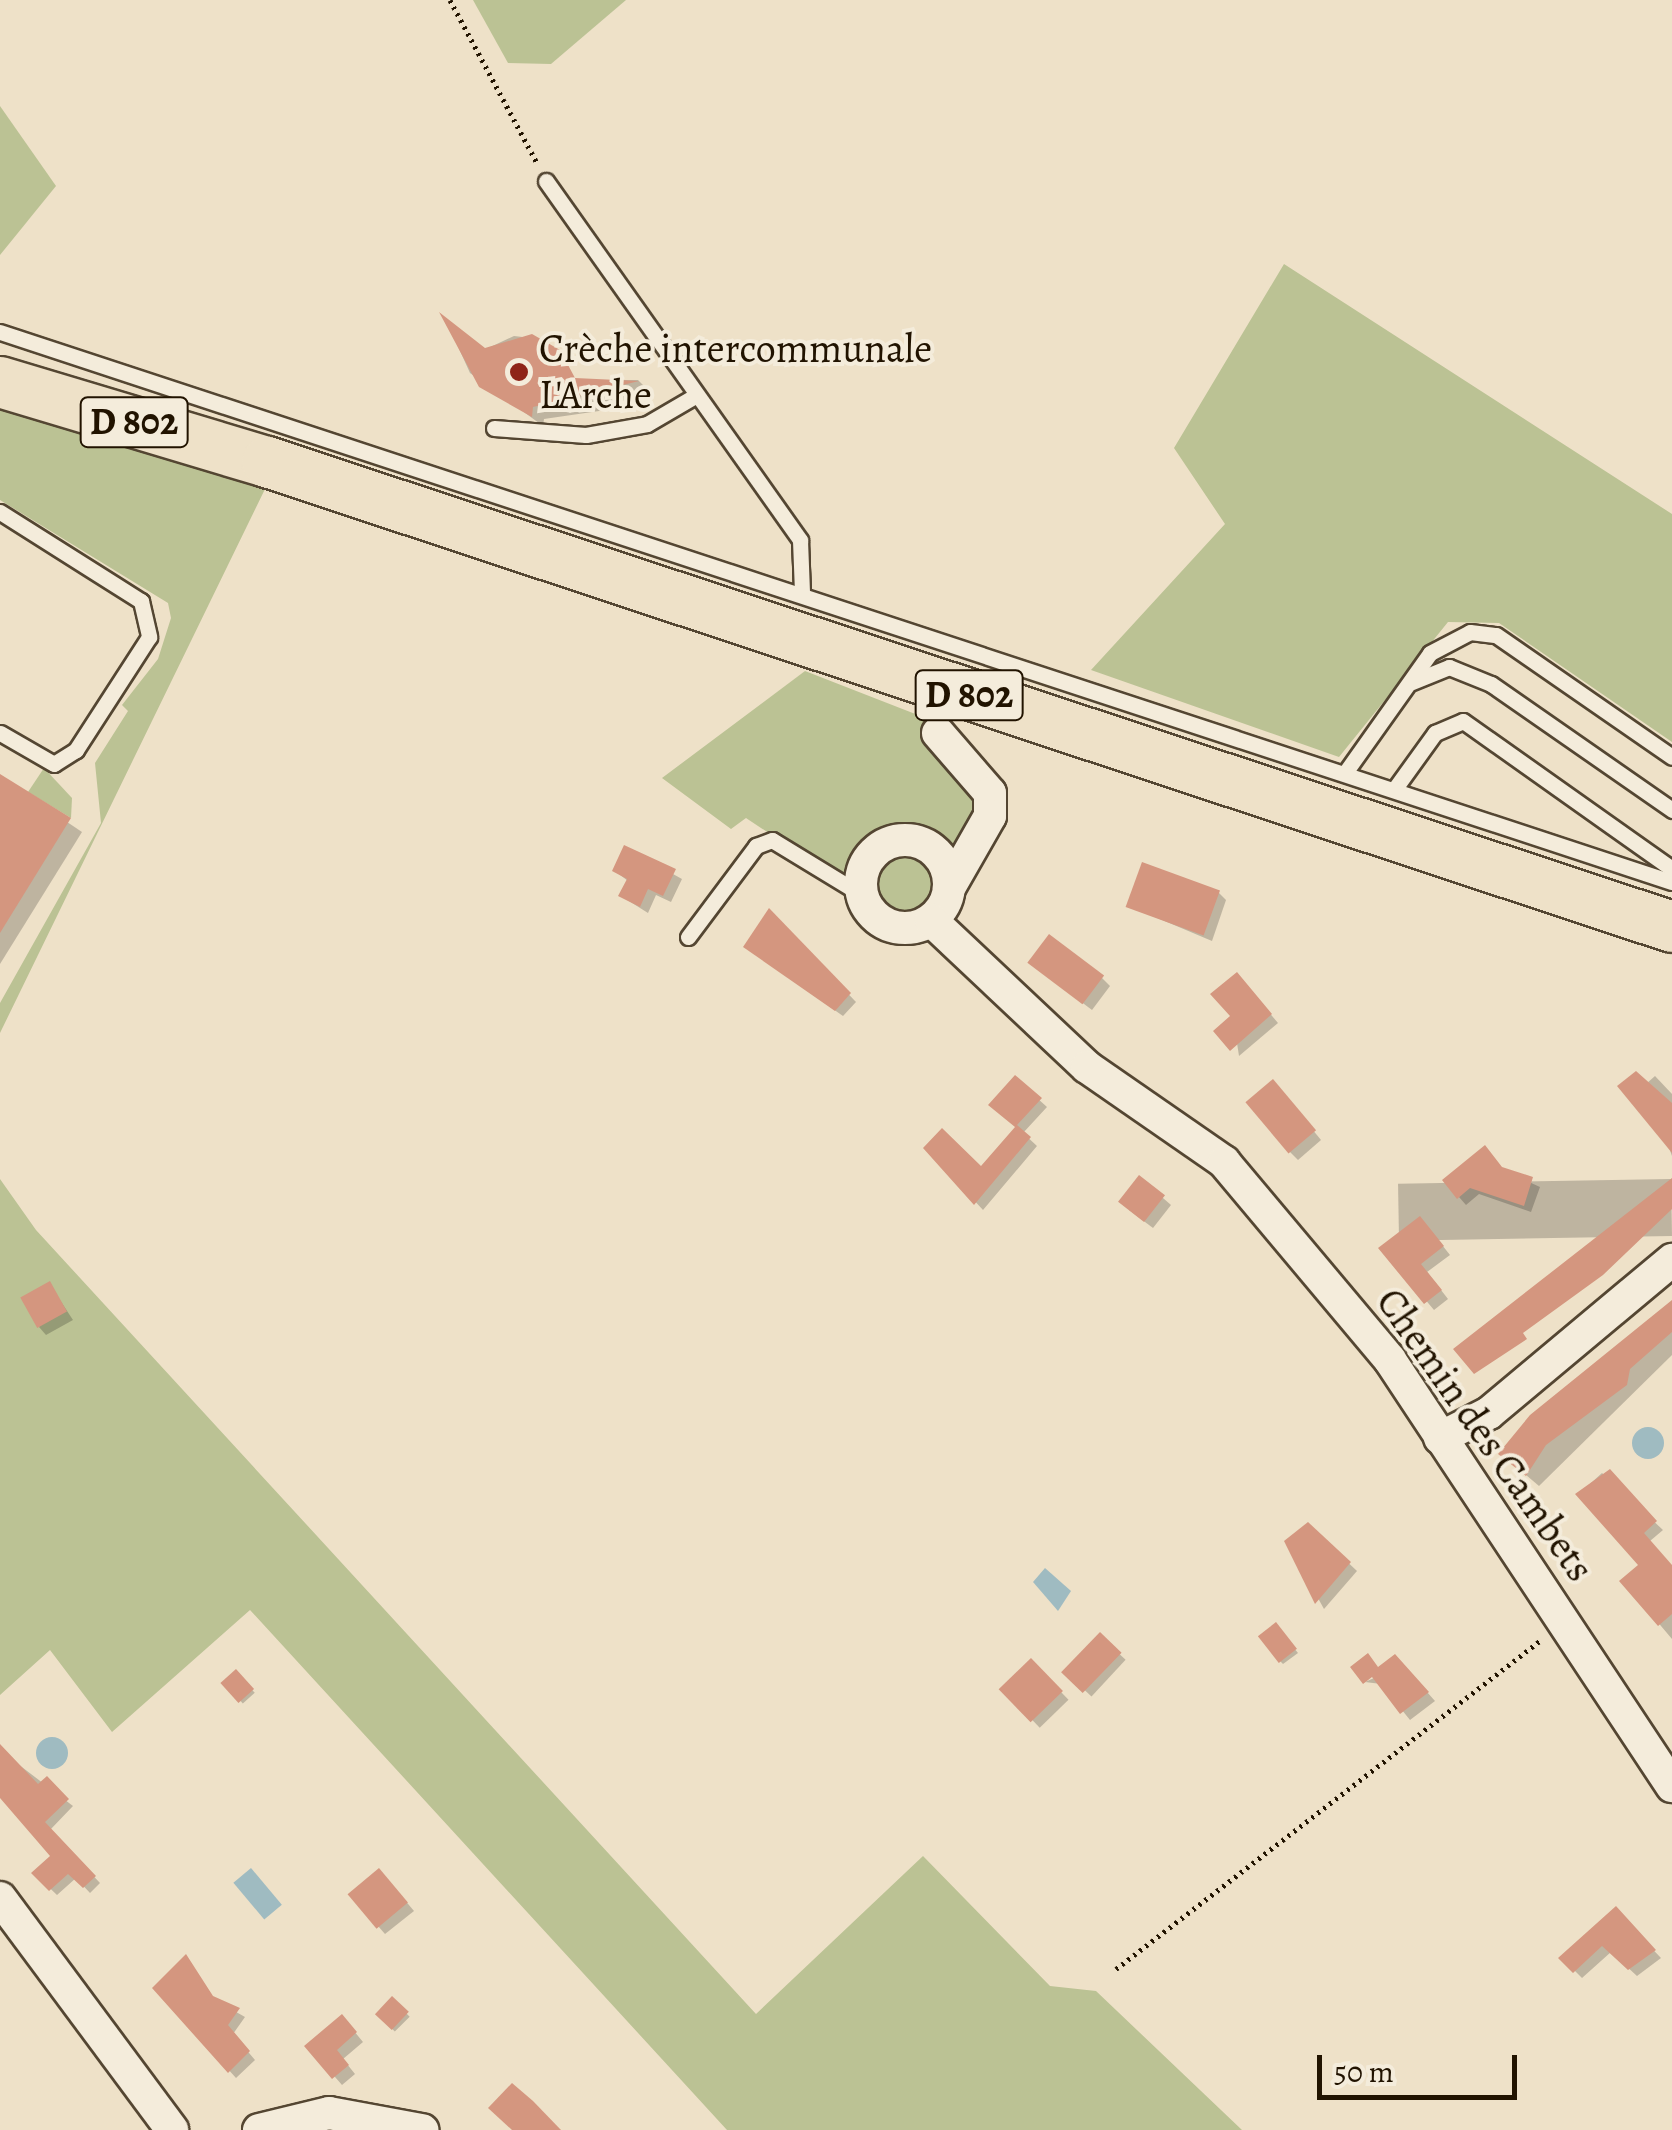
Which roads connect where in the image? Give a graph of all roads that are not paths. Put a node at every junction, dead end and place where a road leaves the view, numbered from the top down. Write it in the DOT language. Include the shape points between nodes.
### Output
graph roads {
  1 [pos="546,180"];
  2 [pos="0,332"];
  3 [pos="0,382"];
  4 [pos="695,396"];
  5 [pos="494,428"];
  6 [pos="0,512"];
  7 [pos="802,592"];
  8 [pos="1409,684"];
  9 [pos="0,733"];
  10 [pos="938,733"];
  11 [pos="1672,757"];
  12 [pos="1348,770"];
  13 [pos="1396,787"];
  14 [pos="1672,810"];
  15 [pos="1672,869"];
  16 [pos="1672,882"];
  17 [pos="949,888"];
  18 [pos="862,895"];
  19 [pos="930,920"];
  20 [pos="1672,927"];
  21 [pos="688,937"];
  22 [pos="1672,1260"];
  23 [pos="1440,1438"];
  24 [pos="1672,1786"];
  25 [pos="0,1898"];
  26 [pos="172,2130"];
  27 [pos="259,2130"];
  28 [pos="422,2130"];
  1 -- 4 [label="lane"];
  2 -- 7 [label="lane"];
  3 -- 20 [label="main road, D 802" via="267,462"];
  4 -- 5 [label="lane" via="647,424 586,435"];
  4 -- 7 [label="lane" via="800,540"];
  6 -- 9 [label="lane" via="142,601 149,636 76,750 54,764"];
  7 -- 12 [label="lane"];
  8 -- 11 [label="lane" via="1448,636 1496,635"];
  8 -- 12 [label="lane"];
  8 -- 14 [label="lane" via="1449,667 1491,684"];
  10 -- 17 [label="street" via="990,794 990,816"];
  12 -- 13 [label="lane"];
  13 -- 15 [label="lane" via="1435,732 1463,721"];
  13 -- 16 [label="lane"];
  17 -- 18 [label="street" via="941,858 901,839 873,852"];
  17 -- 19 [label="street"];
  18 -- 19 [label="street" via="890,925"];
  18 -- 21 [label="lane" via="772,840 756,846"];
  19 -- 23 [label="street, Chemin des Cambets" via="1087,1068 1224,1162 1390,1360"];
  22 -- 23 [label="street" via="1489,1413"];
  23 -- 24 [label="street, Chemin des Cambets"];
  25 -- 26 [label="street"];
  27 -- 28 [label="street" via="330,2113"];
}
